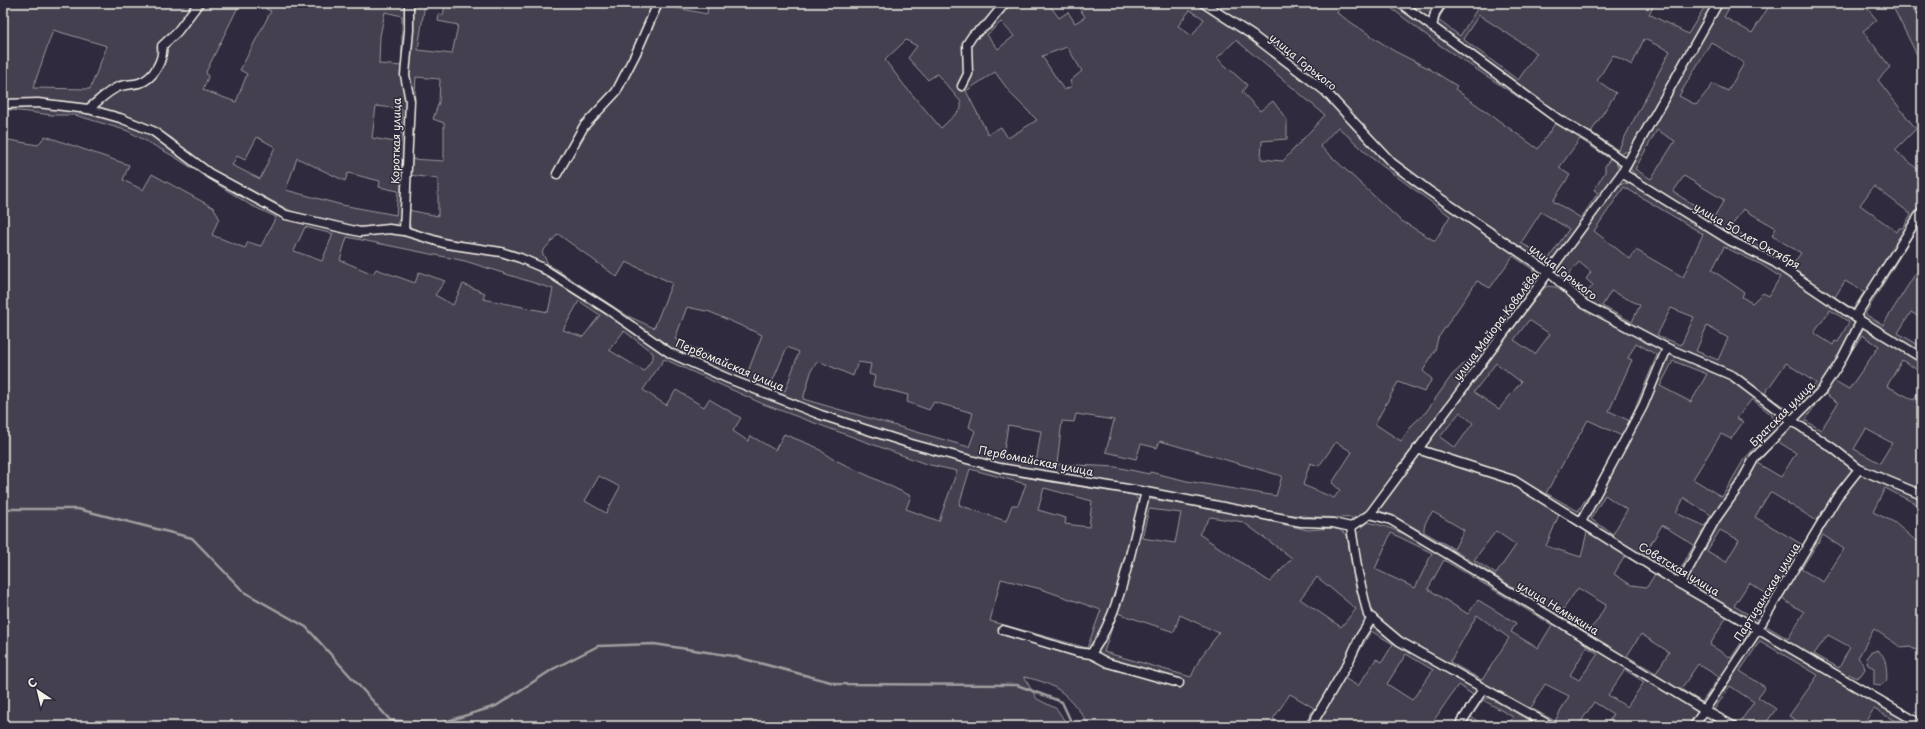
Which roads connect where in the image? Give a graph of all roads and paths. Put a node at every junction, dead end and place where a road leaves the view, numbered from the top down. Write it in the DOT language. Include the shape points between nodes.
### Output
graph roads {
  1 [pos="199,3"];
  2 [pos="409,3"];
  3 [pos="658,3"];
  4 [pos="1004,3"];
  5 [pos="1203,3"];
  6 [pos="1400,3"];
  7 [pos="1442,3"];
  8 [pos="1718,3"];
  9 [pos="1920,3"];
  10 [pos="1922,9"];
  11 [pos="1432,27"];
  12 [pos="962,86"];
  13 [pos="3,104"];
  14 [pos="88,109"];
  15 [pos="1627,164"];
  16 [pos="1622,173"];
  17 [pos="557,174"];
  18 [pos="1922,211"];
  19 [pos="404,231"];
  20 [pos="1550,273"];
  21 [pos="1858,319"];
  22 [pos="1667,348"];
  23 [pos="1922,358"];
  24 [pos="1792,420"];
  25 [pos="1417,449"];
  26 [pos="1859,469"];
  27 [pos="1146,492"];
  28 [pos="1922,495"];
  29 [pos="1370,514"];
  30 [pos="1581,522"];
  31 [pos="1351,527"];
  32 [pos="1680,584"];
  33 [pos="1372,618"];
  34 [pos="1758,629"];
  35 [pos="1003,630"];
  36 [pos="1091,654"];
  37 [pos="1179,683"];
  38 [pos="1483,689"];
  39 [pos="1704,710"];
  40 [pos="1922,725"];
  41 [pos="1310,726"];
  42 [pos="1459,726"];
  43 [pos="1550,726"];
  44 [pos="1694,726"];
  45 [pos="1732,726"];
  1 -- 14 [label="street" via="177,32 162,46 164,54 149,77 142,82 119,86"];
  2 -- 19 [label="street, Короткая улица" via="405,75 410,101"];
  3 -- 17 [label="street" via="616,92 584,126"];
  4 -- 12 [label="street" via="988,24 967,44 968,74"];
  5 -- 20 [label="street, улица Горького" via="1252,35 1325,91 1392,162"];
  6 -- 11 [label="street"];
  7 -- 11 [label="street" via="1435,14"];
  8 -- 15 [label="street, улица Майора Ковалёва"];
  9 -- 10 [label="main road"];
  11 -- 15 [label="street" via="1558,119"];
  13 -- 14 [label="street, Первомайская улица" via="38,103"];
  14 -- 19 [label="street, Первомайская улица" via="153,131 209,173 286,215 360,232 389,229"];
  15 -- 16 [label="street, улица Майора Ковалёва"];
  16 -- 20 [label="street, улица Майора Ковалёва"];
  16 -- 21 [label="street, улица 50 лет Октября" via="1731,241 1774,262"];
  18 -- 21 [label="street, Братская улица"];
  19 -- 27 [label="street, Первомайская улица" via="447,244 501,252 534,264 610,311 670,353 821,415 908,443 1000,468"];
  20 -- 22 [label="street, улица Горького" via="1584,304"];
  20 -- 25 [label="street, улица Майора Ковалёва"];
  21 -- 23 [label="street, улица 50 лет Октября"];
  21 -- 24 [label="street, Братская улица" via="1839,364 1822,390"];
  22 -- 24 [label="street, улица Горького" via="1733,376"];
  22 -- 30 [label="street" via="1643,406"];
  24 -- 26 [label="street, улица Горького"];
  24 -- 32 [label="street, Братская улица" via="1755,457 1715,520"];
  25 -- 29 [label="street, улица Майора Ковалёва"];
  25 -- 30 [label="street, Советская улица" via="1513,480"];
  26 -- 28 [label="street, улица Горького"];
  26 -- 34 [label="street, Партизанская улица" via="1837,497"];
  27 -- 31 [label="street, Первомайская улица" via="1301,522 1333,523"];
  27 -- 36 [label="street" via="1115,606 1103,635"];
  29 -- 31 [label="street, улица Майора Ковалёва"];
  29 -- 39 [label="street, улица Немыкина" via="1391,520"];
  30 -- 32 [label="street, Советская улица"];
  31 -- 33 [label="street" via="1358,573 1368,615"];
  32 -- 34 [label="street, Советская улица"];
  33 -- 38 [label="street" via="1399,641"];
  33 -- 41 [label="street"];
  34 -- 39 [label="street, Партизанская улица"];
  34 -- 40 [label="street, Советская улица"];
  35 -- 36 [label="street"];
  36 -- 37 [label="street" via="1108,663"];
  38 -- 42 [label="street"];
  38 -- 43 [label="street"];
  39 -- 44 [label="street, Партизанская улица"];
  39 -- 45 [label="street, улица Немыкина"];
}
